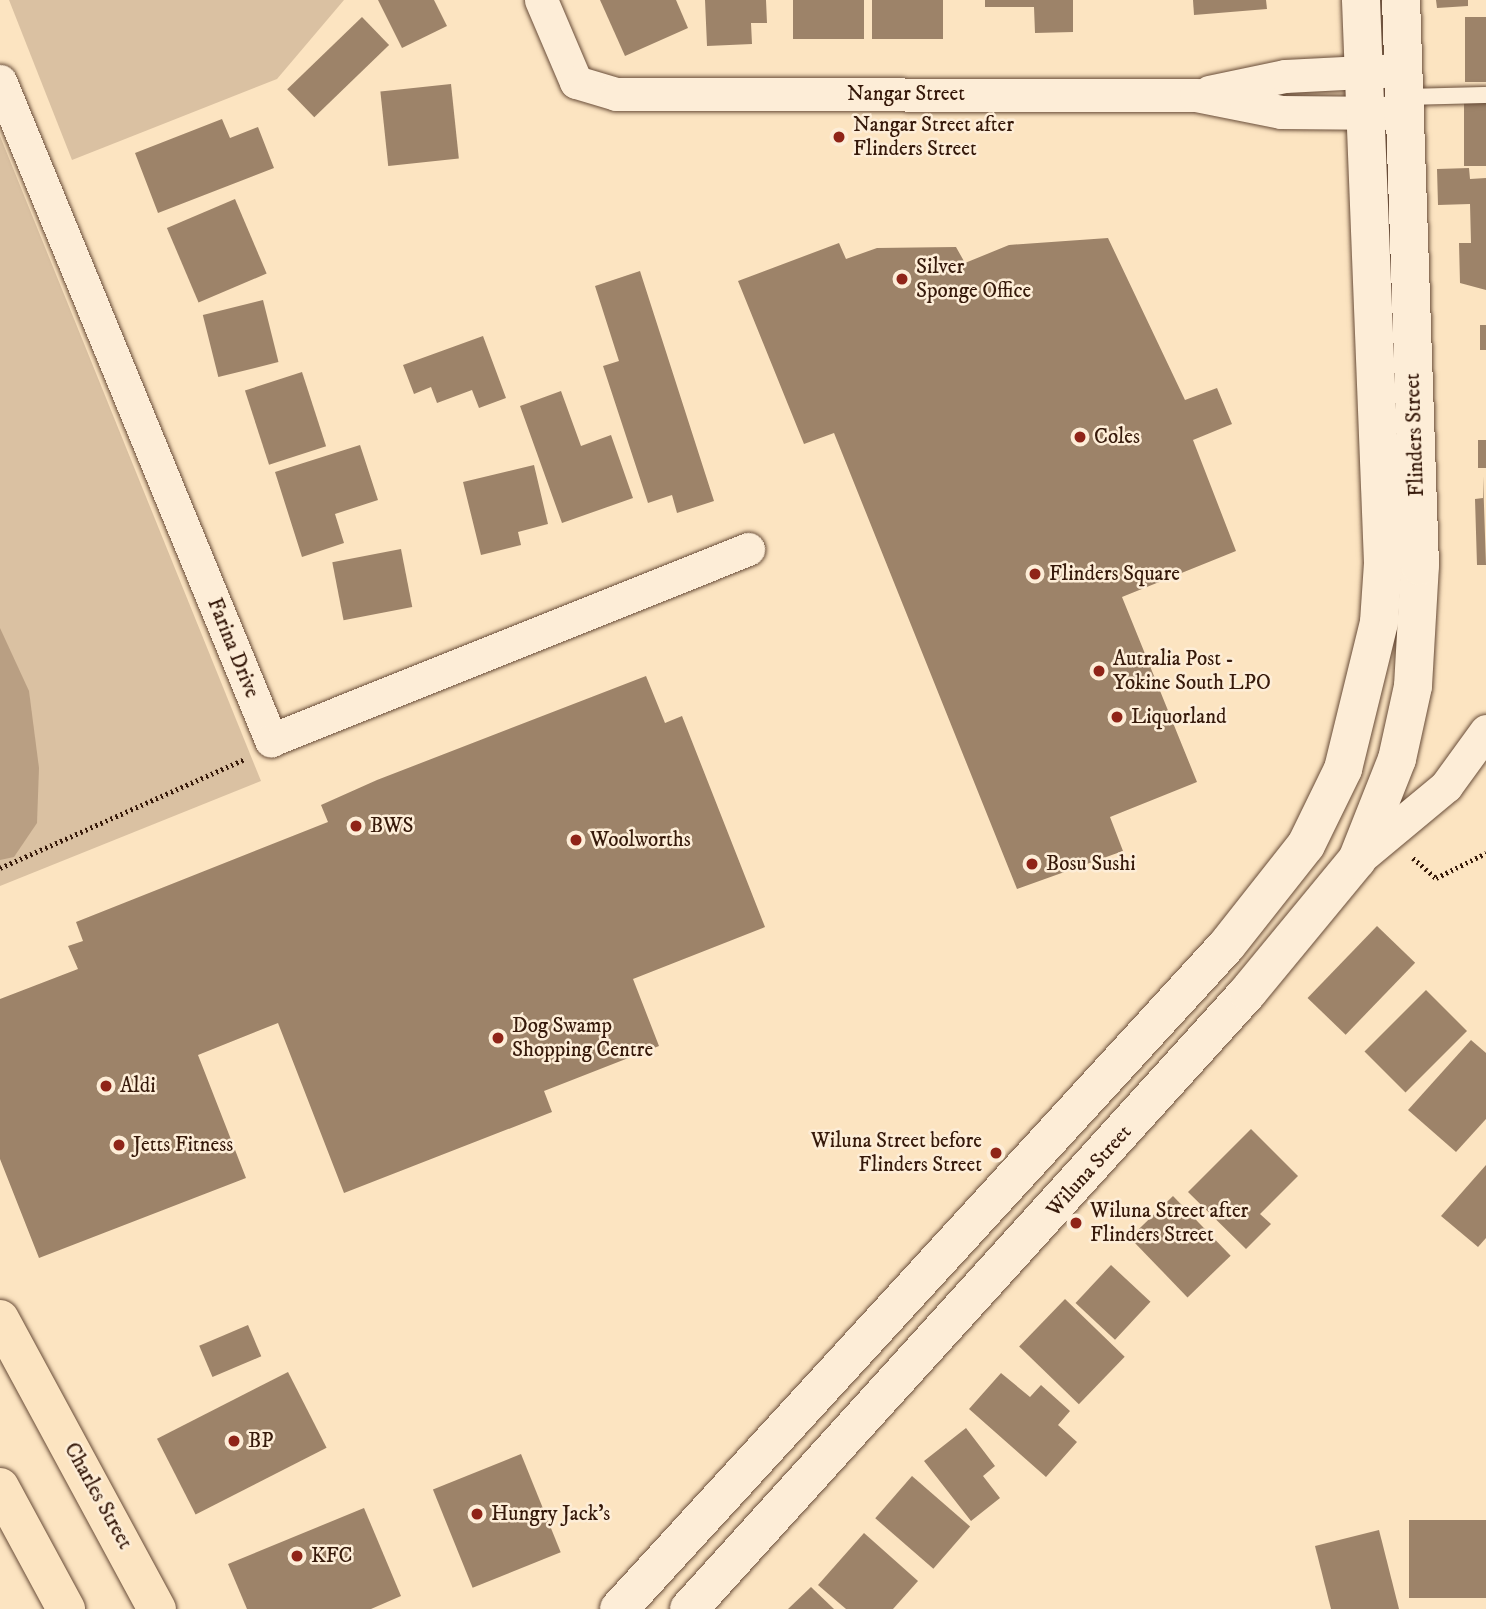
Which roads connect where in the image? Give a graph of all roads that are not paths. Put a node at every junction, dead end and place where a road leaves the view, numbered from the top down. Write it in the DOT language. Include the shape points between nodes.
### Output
graph roads {
  1 [pos="541,0"];
  2 [pos="1361,0"];
  3 [pos="1401,0"];
  4 [pos="1363,72"];
  5 [pos="0,82"];
  6 [pos="1403,93"];
  7 [pos="1196,95"];
  8 [pos="1486,95"];
  9 [pos="1365,114"];
  10 [pos="748,549"];
  11 [pos="1486,731"];
  12 [pos="1357,860"];
  13 [pos="0,1319"];
  14 [pos="0,1487"];
  15 [pos="691,1530"];
  16 [pos="730,1564"];
  17 [pos="66,1609"];
  18 [pos="156,1609"];
  19 [pos="619,1609"];
  20 [pos="689,1609"];
  1 -- 7 [label="street, Nangar Street" via="576,82 615,94"];
  2 -- 4 [label="main road, Flinders Street"];
  3 -- 6 [label="main road, Flinders Street"];
  4 -- 6 [label="street, Nangar Street"];
  4 -- 7 [label="street, Nangar Street" via="1285,76"];
  4 -- 9 [label="main road, Flinders Street"];
  5 -- 10 [label="street, Farina Drive" via="271,740"];
  6 -- 8 [label="lane"];
  6 -- 9 [label="street, Nangar Street"];
  6 -- 12 [label="main road, Flinders Street" via="1420,566 1414,660 1397,759"];
  7 -- 9 [label="street, Nangar Street" via="1281,112"];
  9 -- 15 [label="main road, Flinders Street" via="1382,550 1379,622 1343,769 1306,845 1227,945"];
  11 -- 12 [label="street, Wiluna Street" via="1446,786"];
  12 -- 16 [label="main road, Wiluna Street" via="1240,1002"];
  13 -- 18 [label="highway, Charles Street"];
  14 -- 17 [label="highway"];
  15 -- 16 [label="main road"];
  15 -- 19 [label="main road"];
  16 -- 20 [label="main road, Wiluna Street"];
}
